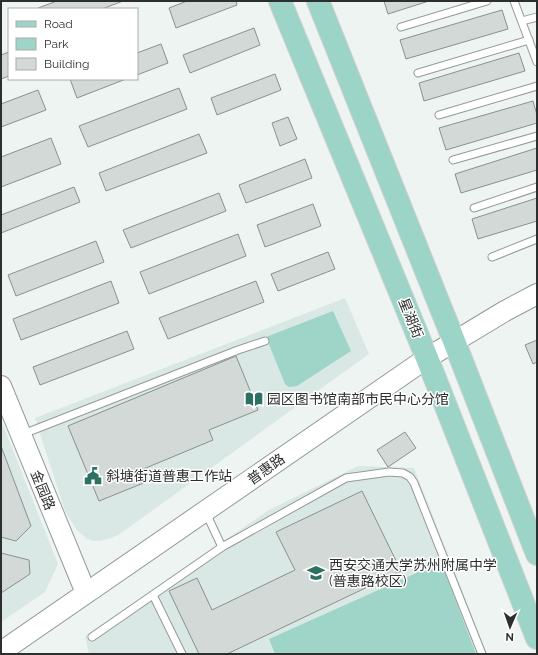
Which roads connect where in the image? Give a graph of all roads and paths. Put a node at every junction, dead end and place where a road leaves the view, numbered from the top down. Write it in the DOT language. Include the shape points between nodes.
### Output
graph roads {
  1 [pos="280,1"];
  2 [pos="318,1"];
  3 [pos="487,1"];
  4 [pos="514,1"];
  5 [pos="537,16"];
  6 [pos="522,21"];
  7 [pos="401,26"];
  8 [pos="529,40"];
  9 [pos="537,62"];
  10 [pos="418,73"];
  11 [pos="537,86"];
  12 [pos="439,115"];
  13 [pos="537,136"];
  14 [pos="453,160"];
  15 [pos="537,187"];
  16 [pos="474,208"];
  17 [pos="537,239"];
  18 [pos="492,257"];
  19 [pos="537,294"];
  20 [pos="265,341"];
  21 [pos="454,341"];
  22 [pos="427,358"];
  23 [pos="1,386"];
  24 [pos="21,435"];
  25 [pos="205,511"];
  26 [pos="222,547"];
  27 [pos="537,554"];
  28 [pos="86,593"];
  29 [pos="153,595"];
  30 [pos="92,637"];
  31 [pos="537,638"];
  32 [pos="1,652"];
  33 [pos="182,654"];
  34 [pos="482,654"];
  1 -- 22 [label="main road, 星湖街"];
  2 -- 21 [label="main road"];
  3 -- 7 [label="lane"];
  4 -- 6 [label="lane"];
  5 -- 6 [label="lane"];
  6 -- 8 [label="lane"];
  8 -- 9 [label="lane"];
  8 -- 10 [label="lane"];
  11 -- 12 [label="lane"];
  13 -- 14 [label="lane"];
  15 -- 16 [label="lane"];
  17 -- 18 [label="lane"];
  19 -- 21 [label="main road, 普惠路"];
  20 -- 24 [label="lane"];
  21 -- 22 [label="main road, 普惠路"];
  21 -- 27 [label="main road"];
  22 -- 25 [label="main road, 普惠路"];
  22 -- 31 [label="main road, 星湖街"];
  23 -- 24 [label="main road, 金园路"];
  24 -- 28 [label="main road, 金园路"];
  25 -- 26 [label="lane"];
  25 -- 28 [label="main road, 普惠路"];
  26 -- 29 [label="lane"];
  26 -- 34 [label="lane" via="346,478 389,472 403,473 410,476 414,483"];
  28 -- 32 [label="main road, 普惠路"];
  29 -- 30 [label="lane"];
  29 -- 33 [label="lane"];
}
